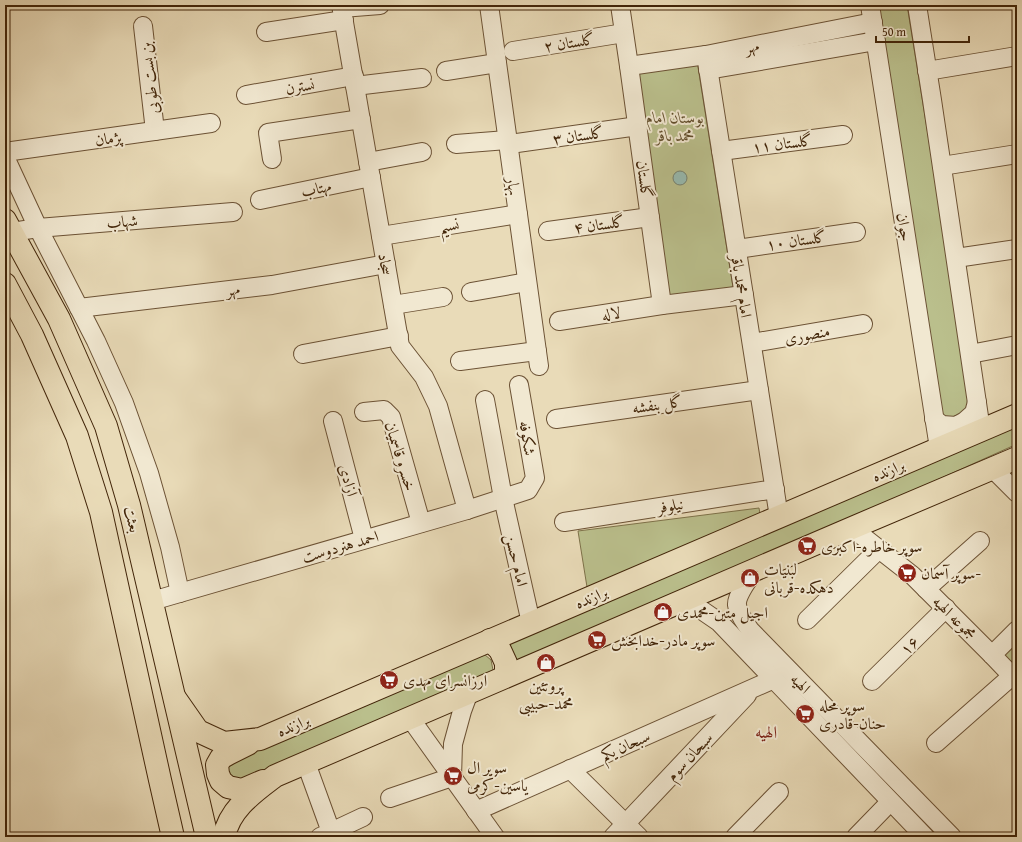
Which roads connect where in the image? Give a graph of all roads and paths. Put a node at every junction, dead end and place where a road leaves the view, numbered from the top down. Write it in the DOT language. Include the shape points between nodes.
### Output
graph roads {
  1 [pos="380,5"];
  2 [pos="489,5"];
  3 [pos="620,5"];
  4 [pos="917,5"];
  5 [pos="342,11"];
  6 [pos="872,14"];
  7 [pos="143,26"];
  8 [pos="266,32"];
  9 [pos="624,33"];
  10 [pos="876,41"];
  11 [pos="513,51"];
  12 [pos="1017,56"];
  13 [pos="707,62"];
  14 [pos="497,63"];
  15 [pos="630,66"];
  16 [pos="446,71"];
  17 [pos="928,71"];
  18 [pos="422,78"];
  19 [pos="355,81"];
  20 [pos="246,95"];
  21 [pos="361,119"];
  22 [pos="212,123"];
  23 [pos="638,126"];
  24 [pos="155,131"];
  25 [pos="843,135"];
  26 [pos="512,142"];
  27 [pos="456,144"];
  28 [pos="721,151"];
  29 [pos="5,152"];
  30 [pos="422,152"];
  31 [pos="1017,154"];
  32 [pos="5,157"];
  33 [pos="272,159"];
  34 [pos="942,166"];
  35 [pos="370,169"];
  36 [pos="260,200"];
  37 [pos="233,212"];
  38 [pos="518,214"];
  39 [pos="650,217"];
  40 [pos="8,226"];
  41 [pos="38,228"];
  42 [pos="548,231"];
  43 [pos="856,232"];
  44 [pos="381,236"];
  45 [pos="1017,248"];
  46 [pos="737,249"];
  47 [pos="956,258"];
  48 [pos="386,264"];
  49 [pos="527,282"];
  50 [pos="5,284"];
  51 [pos="471,292"];
  52 [pos="744,295"];
  53 [pos="443,297"];
  54 [pos="393,305"];
  55 [pos="662,305"];
  56 [pos="80,308"];
  57 [pos="559,321"];
  58 [pos="863,324"];
  59 [pos="399,336"];
  60 [pos="752,343"];
  61 [pos="1017,345"];
  62 [pos="304,354"];
  63 [pos="970,354"];
  64 [pos="460,361"];
  65 [pos="519,385"];
  66 [pos="759,390"];
  67 [pos="485,400"];
  68 [pos="977,402"];
  69 [pos="364,412"];
  70 [pos="1017,415"];
  71 [pos="556,419"];
  72 [pos="934,419"];
  73 [pos="333,421"];
  74 [pos="981,430"];
  75 [pos="939,448"];
  76 [pos="1017,458"];
  77 [pos="993,469"];
  78 [pos="775,489"];
  79 [pos="528,490"];
  80 [pos="1017,493"];
  81 [pos="503,498"];
  82 [pos="130,505"];
  83 [pos="467,510"];
  84 [pos="101,512"];
  85 [pos="779,517"];
  86 [pos="564,522"];
  87 [pos="421,523"];
  88 [pos="852,528"];
  89 [pos="364,539"];
  90 [pos="980,540"];
  91 [pos="879,549"];
  92 [pos="756,569"];
  93 [pos="926,589"];
  94 [pos="180,593"];
  95 [pos="152,601"];
  96 [pos="673,605"];
  97 [pos="946,608"];
  98 [pos="741,615"];
  99 [pos="807,620"];
  100 [pos="531,623"];
  101 [pos="723,626"];
  102 [pos="1017,630"];
  103 [pos="490,640"];
  104 [pos="992,655"];
  105 [pos="506,676"];
  106 [pos="1014,679"];
  107 [pos="774,680"];
  108 [pos="872,681"];
  109 [pos="753,688"];
  110 [pos="469,692"];
  111 [pos="175,698"];
  112 [pos="410,718"];
  113 [pos="260,739"];
  114 [pos="936,743"];
  115 [pos="306,763"];
  116 [pos="570,769"];
  117 [pos="275,776"];
  118 [pos="452,777"];
  119 [pos="779,792"];
  120 [pos="390,798"];
  121 [pos="890,802"];
  122 [pos="476,810"];
  123 [pos="363,817"];
  124 [pos="626,824"];
  125 [pos="326,834"];
  126 [pos="174,837"];
  127 [pos="207,837"];
  128 [pos="224,837"];
  129 [pos="495,837"];
  130 [pos="613,837"];
  131 [pos="638,837"];
  132 [pos="736,837"];
  133 [pos="856,837"];
  134 [pos="925,837"];
  135 [pos="952,837"];
  1 -- 5 [label="street"];
  2 -- 14 [label="street, بهار"];
  3 -- 9 [label="street, گلستان"];
  4 -- 17 [label="street"];
  5 -- 8 [label="street"];
  5 -- 19 [label="street, سجاد"];
  6 -- 10 [label="street, جوان"];
  6 -- 13 [label="street, مهر"];
  7 -- 24 [label="street, بن بست طوبی"];
  9 -- 11 [label="street, گلستان ۲"];
  9 -- 15 [label="street, گلستان"];
  10 -- 13 [label="street, مهر"];
  10 -- 72 [label="street, جوان"];
  12 -- 17 [label="street"];
  13 -- 15 [label="street, مهر"];
  13 -- 28 [label="street, امام محمد باقر"];
  14 -- 16 [label="street"];
  14 -- 26 [label="street, بهار"];
  15 -- 23 [label="street, گلستان"];
  17 -- 34 [label="street"];
  18 -- 19 [label="street, نسترن"];
  19 -- 20 [label="street, نسترن"];
  19 -- 21 [label="street, سجاد"];
  21 -- 33 [label="street" via="268,133"];
  21 -- 35 [label="street, سجاد"];
  22 -- 24 [label="street, پژمان"];
  23 -- 26 [label="street, گلستان ۳"];
  23 -- 39 [label="street, گلستان"];
  24 -- 29 [label="street, پژمان"];
  25 -- 28 [label="street, گلستان ۱۱"];
  26 -- 27 [label="street, گلستان ۳"];
  26 -- 38 [label="street, بهار"];
  28 -- 46 [label="street, امام محمد باقر"];
  30 -- 35 [label="street, مهتاب"];
  31 -- 34 [label="street"];
  32 -- 41 [label="street"];
  34 -- 47 [label="street"];
  35 -- 36 [label="street, مهتاب"];
  35 -- 44 [label="street, سجاد"];
  37 -- 41 [label="street, شهاب"];
  38 -- 44 [label="street, نسیم"];
  38 -- 49 [label="street, بهار"];
  39 -- 42 [label="street, گلستان ۴"];
  39 -- 55 [label="street, گلستان"];
  40 -- 41 [label="street, شهاب"];
  40 -- 82 [label="main road, بعثت" via="59,319 106,426"];
  41 -- 56 [label="street"];
  43 -- 46 [label="street, گلستان ۱۰"];
  44 -- 48 [label="street, سجاد"];
  45 -- 47 [label="street"];
  46 -- 52 [label="street, امام محمد باقر"];
  47 -- 63 [label="street"];
  48 -- 54 [label="street, سجاد"];
  48 -- 56 [label="street, مهر" via="272,284"];
  49 -- 51 [label="street"];
  49 -- 64 [label="street, بهار" via="538,358"];
  50 -- 84 [label="main road, بعثت" via="32,335 77,436"];
  52 -- 55 [label="street, لاله"];
  52 -- 60 [label="street, امام محمد باقر"];
  53 -- 54 [label="street"];
  54 -- 59 [label="street, سجاد"];
  55 -- 57 [label="street, لاله"];
  56 -- 94 [label="street" via="127,410 151,480"];
  58 -- 60 [label="street, منصوری"];
  59 -- 62 [label="street"];
  59 -- 83 [label="street, سجاد" via="400,346 424,377 438,406"];
  60 -- 66 [label="street, امام محمد باقر"];
  61 -- 63 [label="street"];
  63 -- 68 [label="street"];
  65 -- 79 [label="street, شکوفه" via="535,478"];
  66 -- 71 [label="street, گل بنفشه"];
  66 -- 78 [label="street, امام محمد باقر"];
  67 -- 81 [label="street, امام حسن"];
  68 -- 72 [label="street" via="974,413 965,422 956,426 942,425"];
  68 -- 74 [label="street"];
  69 -- 87 [label="street, خسرو قاسمیان" via="384,410 391,417"];
  70 -- 74 [label="main road, برازنده"];
  72 -- 75 [label="street, جوان"];
  73 -- 89 [label="street, آزادی"];
  74 -- 75 [label="main road, برازنده"];
  75 -- 85 [label="main road, برازنده"];
  76 -- 77 [label="main road"];
  77 -- 80 [label="street"];
  77 -- 88 [label="main road"];
  78 -- 85 [label="street, امام محمد باقر"];
  78 -- 86 [label="street, نیلوفر"];
  79 -- 81 [label="street, احمد هنردوست"];
  81 -- 83 [label="street, احمد هنردوست"];
  81 -- 100 [label="street, امام حسن"];
  82 -- 84 [label="main road"];
  82 -- 95 [label="main road, بعثت"];
  83 -- 87 [label="street, احمد هنردوست"];
  84 -- 126 [label="main road, بعثت"];
  85 -- 100 [label="main road, برازنده"];
  87 -- 89 [label="street, احمد هنردوست"];
  88 -- 91 [label="street, مجموعه الهیه"];
  88 -- 92 [label="main road"];
  89 -- 94 [label="street, احمد هنردوست"];
  90 -- 93 [label="street"];
  91 -- 93 [label="street, مجموعه الهیه"];
  91 -- 99 [label="street"];
  92 -- 96 [label="main road"];
  92 -- 98 [label="street, الهیه" via="741,592 737,604"];
  93 -- 97 [label="street, مجموعه الهیه"];
  94 -- 95 [label="street, احمد هنردوست"];
  95 -- 111 [label="main road, بعثت"];
  96 -- 101 [label="street, الهیه" via="700,609"];
  96 -- 105 [label="main road"];
  97 -- 104 [label="street, مجموعه الهیه"];
  97 -- 108 [label="street, ۱۶"];
  98 -- 101 [label="street" via="727,613 721,619"];
  98 -- 135 [label="street, الهیه" via="764,645"];
  100 -- 103 [label="main road, برازنده"];
  101 -- 107 [label="street, الهیه"];
  102 -- 104 [label="street"];
  103 -- 105 [label="main road" via="500,650 506,663"];
  103 -- 113 [label="main road, برازنده"];
  104 -- 106 [label="street, مجموعه الهیه"];
  105 -- 110 [label="main road"];
  106 -- 114 [label="street"];
  107 -- 109 [label="street, سبحان یکم"];
  107 -- 121 [label="street, الهیه"];
  109 -- 116 [label="street, سبحان یکم"];
  109 -- 124 [label="street, سبحان سوم"];
  110 -- 112 [label="main road"];
  110 -- 118 [label="street" via="453,744"];
  111 -- 113 [label="main road, برازنده" via="198,731 224,743"];
  111 -- 127 [label="main road, بعثت"];
  112 -- 115 [label="main road"];
  112 -- 118 [label="street"];
  113 -- 117 [label="main road" via="221,758 217,765 218,774 228,788 242,790"];
  115 -- 117 [label="main road"];
  115 -- 125 [label="street"];
  116 -- 122 [label="street, سبحان یکم"];
  116 -- 124 [label="street"];
  117 -- 128 [label="main road" via="236,810"];
  118 -- 120 [label="street"];
  118 -- 122 [label="street"];
  119 -- 132 [label="street"];
  121 -- 133 [label="street"];
  121 -- 134 [label="street, الهیه"];
  122 -- 129 [label="street"];
  123 -- 125 [label="street"];
  124 -- 130 [label="street, سبحان سوم"];
  124 -- 131 [label="street"];
}
